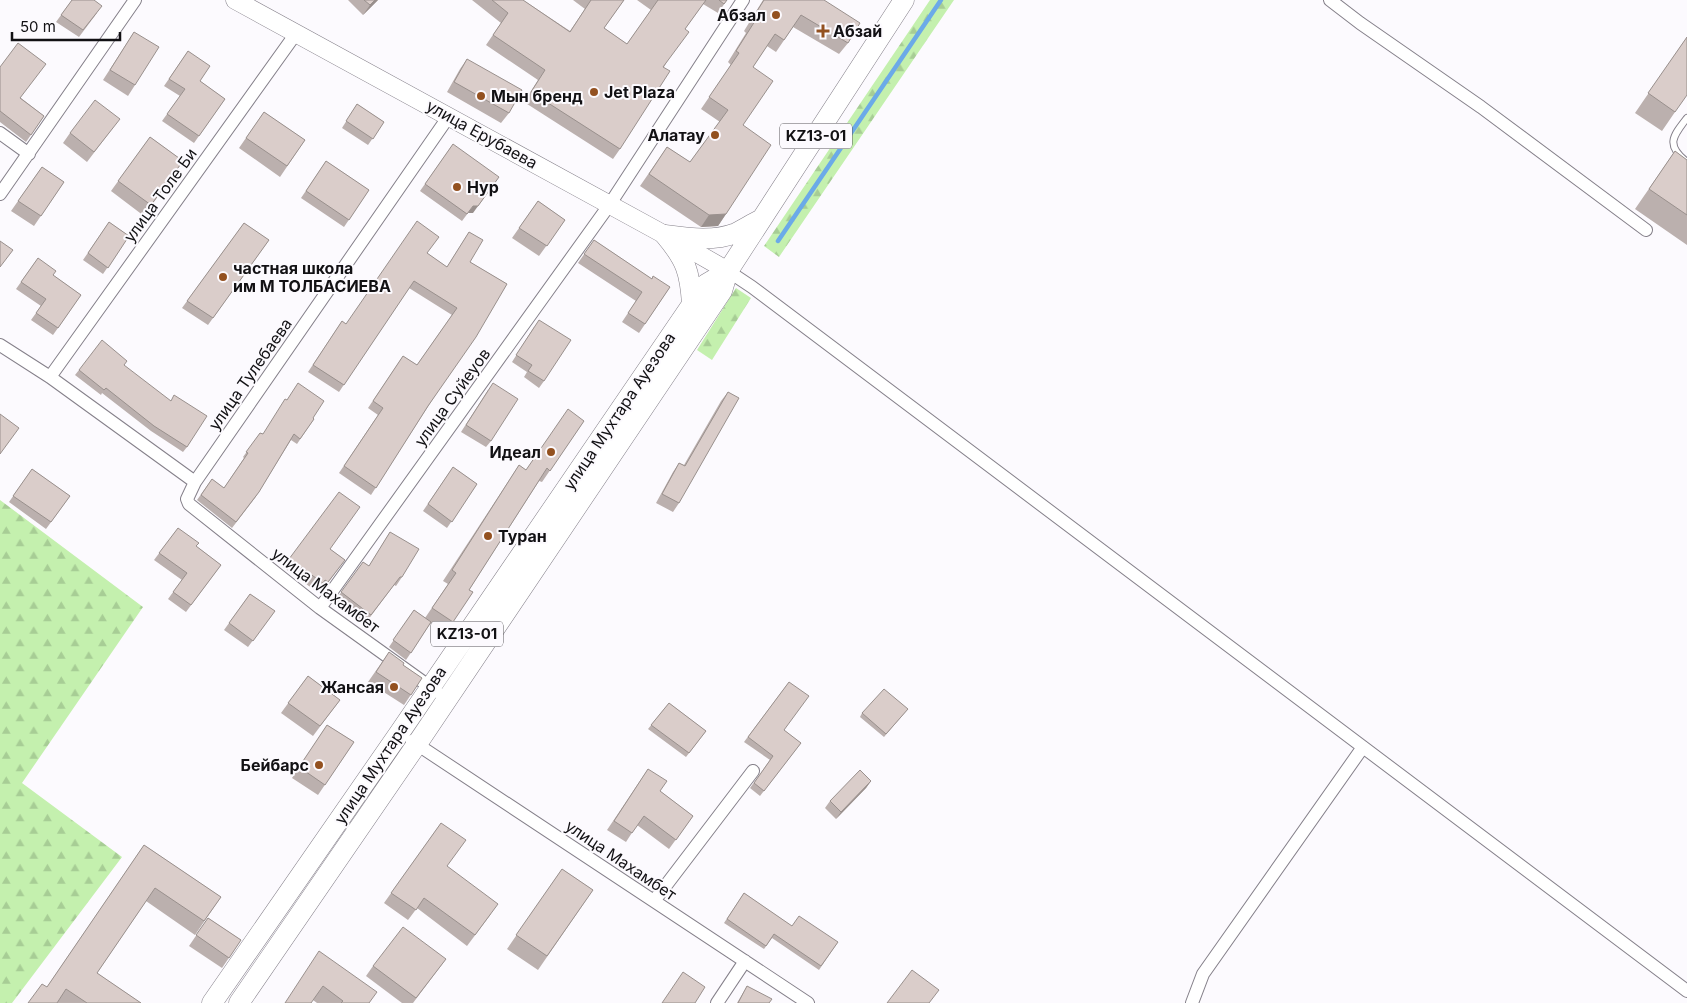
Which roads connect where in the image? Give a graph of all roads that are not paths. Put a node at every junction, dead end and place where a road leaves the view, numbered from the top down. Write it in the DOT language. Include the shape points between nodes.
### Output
graph roads {
  1 [pos="135,0"];
  2 [pos="235,0"];
  3 [pos="743,0"];
  4 [pos="904,0"];
  5 [pos="1330,0"];
  6 [pos="297,32"];
  7 [pos="449,116"];
  8 [pos="1687,118"];
  9 [pos="0,133"];
  10 [pos="28,154"];
  11 [pos="1687,162"];
  12 [pos="0,194"];
  13 [pos="610,204"];
  14 [pos="762,219"];
  15 [pos="1646,230"];
  16 [pos="665,235"];
  17 [pos="728,271"];
  18 [pos="692,304"];
  19 [pos="0,345"];
  20 [pos="50,377"];
  21 [pos="195,482"];
  22 [pos="189,504"];
  23 [pos="320,608"];
  24 [pos="430,687"];
  25 [pos="446,699"];
  26 [pos="400,732"];
  27 [pos="417,744"];
  28 [pos="1363,747"];
  29 [pos="753,771"];
  30 [pos="654,901"];
  31 [pos="745,961"];
  32 [pos="1687,991"];
  33 [pos="212,1003"];
  34 [pos="239,1003"];
  35 [pos="717,1003"];
  36 [pos="808,1003"];
  37 [pos="1192,1003"];
  1 -- 10 [label="street"];
  2 -- 6 [label="street, улица Ерубаева"];
  3 -- 13 [label="street, улица Суйеуов"];
  4 -- 14 [label="main road, улица Мухтара Ауезова / KZ13-01"];
  5 -- 15 [label="street"];
  6 -- 7 [label="street, улица Ерубаева"];
  6 -- 20 [label="street, улица Толе Би"];
  7 -- 13 [label="street, улица Ерубаева"];
  7 -- 21 [label="street, улица Тулебаева"];
  8 -- 11 [label="lane" via="1676,131 1673,142 1677,154"];
  9 -- 10 [label="street"];
  10 -- 12 [label="street"];
  13 -- 16 [label="street, улица Ерубаева"];
  13 -- 23 [label="street, улица Суйеуов"];
  14 -- 16 [label="main road" via="725,236 695,240"];
  14 -- 17 [label="main road, улица Мухтара Ауезова / KZ13-01"];
  16 -- 17 [label="street, улица Ерубаева"];
  16 -- 18 [label="main road" via="687,268"];
  17 -- 18 [label="main road, улица Мухтара Ауезова / KZ13-01" via="706,284"];
  17 -- 25 [label="main road, улица Мухтара Ауезова / KZ13-01" via="722,291"];
  17 -- 28 [label="street"];
  18 -- 24 [label="main road, улица Мухтара Ауезова / KZ13-01"];
  19 -- 20 [label="street"];
  20 -- 21 [label="street"];
  21 -- 22 [label="street, улица Тулебаева" via="187,499"];
  22 -- 23 [label="street, улица Махамбет"];
  23 -- 24 [label="street, улица Махамбет"];
  24 -- 25 [label="street, улица Махамбет"];
  24 -- 26 [label="main road, улица Мухтара Ауезова / KZ13-01"];
  25 -- 27 [label="main road, улица Мухтара Ауезова / KZ13-01"];
  26 -- 27 [label="street, улица Махамбет"];
  26 -- 33 [label="main road, улица Мухтара Ауезова / KZ13-01"];
  27 -- 30 [label="street, улица Махамбет"];
  27 -- 34 [label="main road, улица Мухтара Ауезова / KZ13-01"];
  28 -- 32 [label="street"];
  28 -- 37 [label="street" via="1203,974"];
  29 -- 30 [label="street"];
  30 -- 31 [label="street, улица Махамбет"];
  31 -- 35 [label="street"];
  31 -- 36 [label="street, улица Махамбет"];
}
